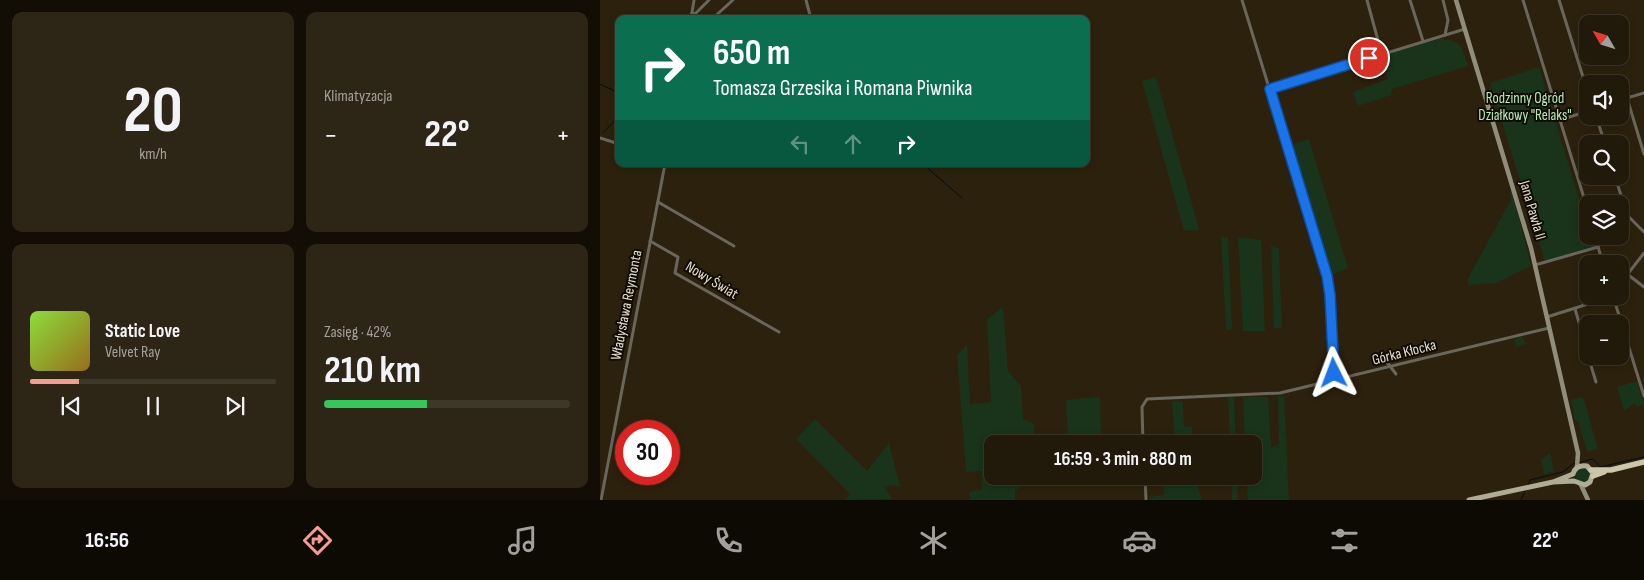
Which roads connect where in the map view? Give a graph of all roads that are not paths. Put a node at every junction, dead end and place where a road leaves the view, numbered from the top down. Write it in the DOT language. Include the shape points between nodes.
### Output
graph roads {
  1 [pos="694,0"];
  2 [pos="709,0"];
  3 [pos="733,0"];
  4 [pos="806,0"];
  5 [pos="1242,0"];
  6 [pos="1367,0"];
  7 [pos="1410,0"];
  8 [pos="1443,0"];
  9 [pos="1456,0"];
  10 [pos="1523,0"];
  11 [pos="1559,0"];
  12 [pos="692,13"];
  13 [pos="716,15"];
  14 [pos="810,15"];
  15 [pos="1465,29"];
  16 [pos="1446,35"];
  17 [pos="1423,42"];
  18 [pos="1382,55"];
  19 [pos="1583,75"];
  20 [pos="1270,89"];
  21 [pos="1644,93"];
  22 [pos="1629,97"];
  23 [pos="1629,105"];
  24 [pos="1579,114"];
  25 [pos="1560,120"];
  26 [pos="600,138"];
  27 [pos="615,143"];
  28 [pos="1644,154"];
  29 [pos="664,167"];
  30 [pos="1618,185"];
  31 [pos="1583,195"];
  32 [pos="658,202"];
  33 [pos="1644,232"];
  34 [pos="650,241"];
  35 [pos="734,246"];
  36 [pos="1598,247"];
  37 [pos="1644,253"];
  38 [pos="1601,255"];
  39 [pos="1535,265"];
  40 [pos="1629,272"];
  41 [pos="1629,276"];
  42 [pos="1644,287"];
  43 [pos="1587,305"];
  44 [pos="1616,305"];
  45 [pos="1575,309"];
  46 [pos="1547,317"];
  47 [pos="1579,323"];
  48 [pos="1550,328"];
  49 [pos="779,332"];
  50 [pos="1383,357"];
  51 [pos="1591,365"];
  52 [pos="1389,367"];
  53 [pos="1643,372"];
  54 [pos="1396,374"];
  55 [pos="1638,374"];
  56 [pos="1334,380"];
  57 [pos="1596,382"];
  58 [pos="1644,396"];
  59 [pos="1143,435"];
  60 [pos="1644,462"];
  61 [pos="1580,464"];
  62 [pos="1592,473"];
  63 [pos="1573,474"];
  64 [pos="1574,481"];
  65 [pos="1553,482"];
  66 [pos="1588,484"];
  67 [pos="1145,485"];
  68 [pos="1581,485"];
  69 [pos="601,500"];
  70 [pos="1146,500"];
  71 [pos="1469,500"];
  72 [pos="1588,500"];
  1 -- 12 [label="street"];
  2 -- 12 [label="street" via="696,14"];
  3 -- 13 [label="street"];
  4 -- 14 [label="street"];
  5 -- 20 [label="street"];
  6 -- 18 [label="street"];
  7 -- 17 [label="street"];
  8 -- 16 [label="street" via="1448,20"];
  9 -- 15 [label="main road, Jana Pawła II"];
  10 -- 25 [label="street"];
  11 -- 19 [label="street"];
  15 -- 16 [label="street"];
  15 -- 39 [label="main road, Jana Pawła II"];
  16 -- 17 [label="street"];
  17 -- 18 [label="street"];
  18 -- 20 [label="street"];
  20 -- 56 [label="street" via="1327,276"];
  21 -- 22 [label="street"];
  23 -- 28 [label="street"];
  24 -- 25 [label="street"];
  25 -- 31 [label="street"];
  26 -- 27 [label="street"];
  29 -- 32 [label="street, Władysława Reymonta"];
  30 -- 33 [label="street" via="1627,215"];
  32 -- 34 [label="street, Władysława Reymonta"];
  32 -- 35 [label="street"];
  34 -- 49 [label="street, Nowy Świat" via="678,256 675,273"];
  34 -- 69 [label="street, Władysława Reymonta"];
  36 -- 38 [label="street"];
  36 -- 39 [label="street"];
  37 -- 40 [label="street"];
  39 -- 46 [label="main road, Jana Pawła II"];
  41 -- 42 [label="street"];
  43 -- 45 [label="street"];
  44 -- 55 [label="street"];
  45 -- 46 [label="street"];
  45 -- 47 [label="street"];
  46 -- 48 [label="main road, Jana Pawła II"];
  48 -- 52 [label="street, Górka Kłocka"];
  48 -- 61 [label="main road, Jana Pawła II"];
  50 -- 52 [label="street"];
  51 -- 57 [label="street"];
  52 -- 54 [label="street"];
  52 -- 56 [label="street, Górka Kłocka"];
  53 -- 55 [label="street"];
  55 -- 58 [label="street"];
  56 -- 59 [label="street, Górka Kłocka" via="1280,393 1144,401"];
  60 -- 62 [label="highway"];
  61 -- 62 [label="main road"];
  61 -- 63 [label="main road"];
  62 -- 66 [label="main road"];
  63 -- 64 [label="main road"];
  63 -- 65 [label="main road"];
  64 -- 65 [label="main road"];
  64 -- 68 [label="main road"];
  65 -- 71 [label="main road"];
  66 -- 68 [label="main road"];
  66 -- 72 [label="main road"];
  67 -- 70 [label="street"];
  68 -- 72 [label="main road"];
}
